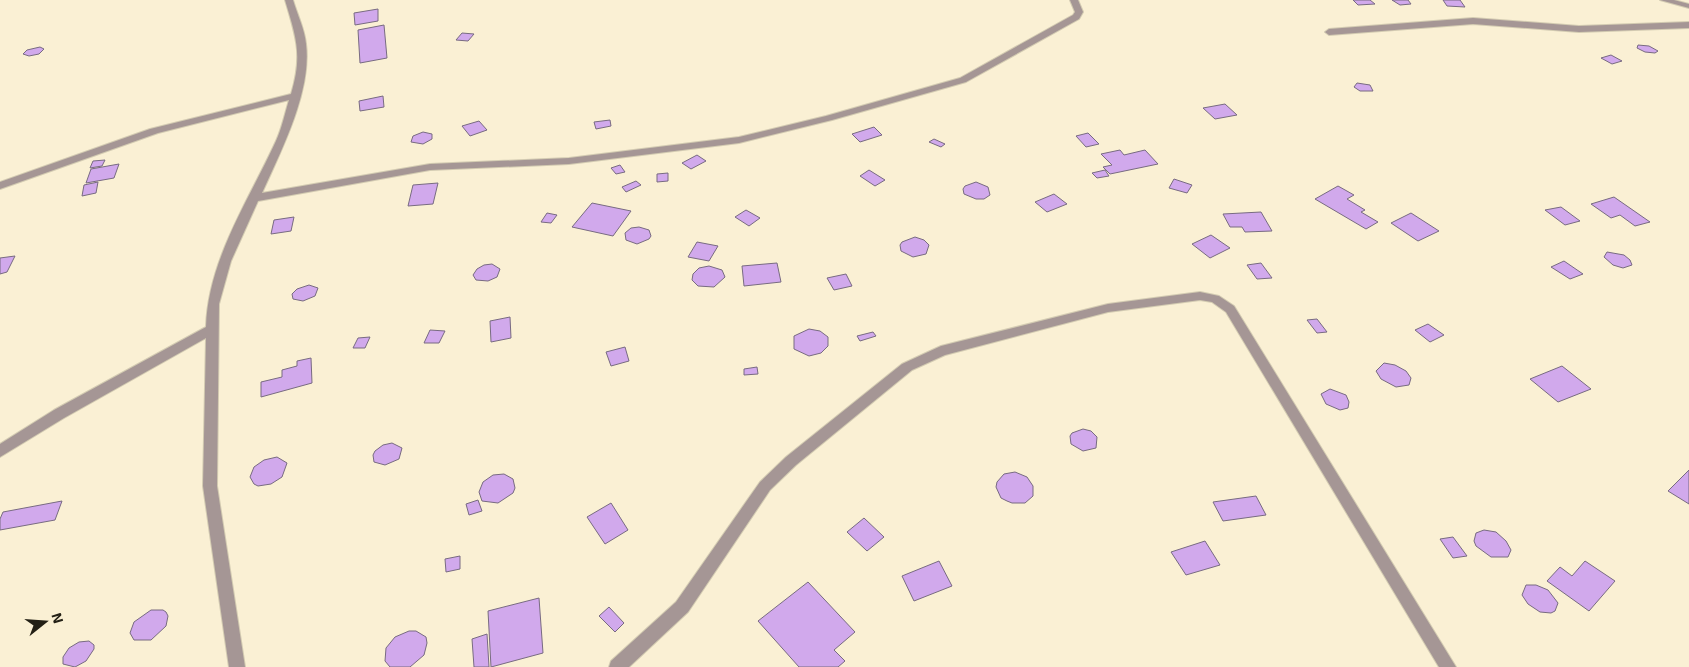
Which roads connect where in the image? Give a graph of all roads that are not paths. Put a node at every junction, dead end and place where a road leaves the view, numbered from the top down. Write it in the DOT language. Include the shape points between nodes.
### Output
graph roads {
  1 [pos="289,0"];
  2 [pos="1074,0"];
  3 [pos="1664,0"];
  4 [pos="1689,6"];
  5 [pos="1689,25"];
  6 [pos="1329,32"];
  7 [pos="294,96"];
  8 [pos="0,186"];
  9 [pos="254,198"];
  10 [pos="212,329"];
  11 [pos="0,450"];
  12 [pos="237,667"];
  13 [pos="617,667"];
  14 [pos="1448,667"];
  1 -- 7 [label="street" via="302,43 303,58"];
  2 -- 9 [label="street" via="1079,12 1076,17 962,80 802,125 738,140 618,156 430,167"];
  3 -- 4 [label="street"];
  5 -- 6 [label="street" via="1579,29 1473,22"];
  7 -- 8 [label="street" via="154,131"];
  7 -- 9 [label="street" via="282,138"];
  9 -- 10 [label="street" via="225,261 213,304"];
  10 -- 11 [label="street"];
  10 -- 12 [label="street" via="210,486"];
  13 -- 14 [label="street" via="682,608 765,486 907,367 941,351 1099,311 1200,296 1215,299 1230,309"];
}
